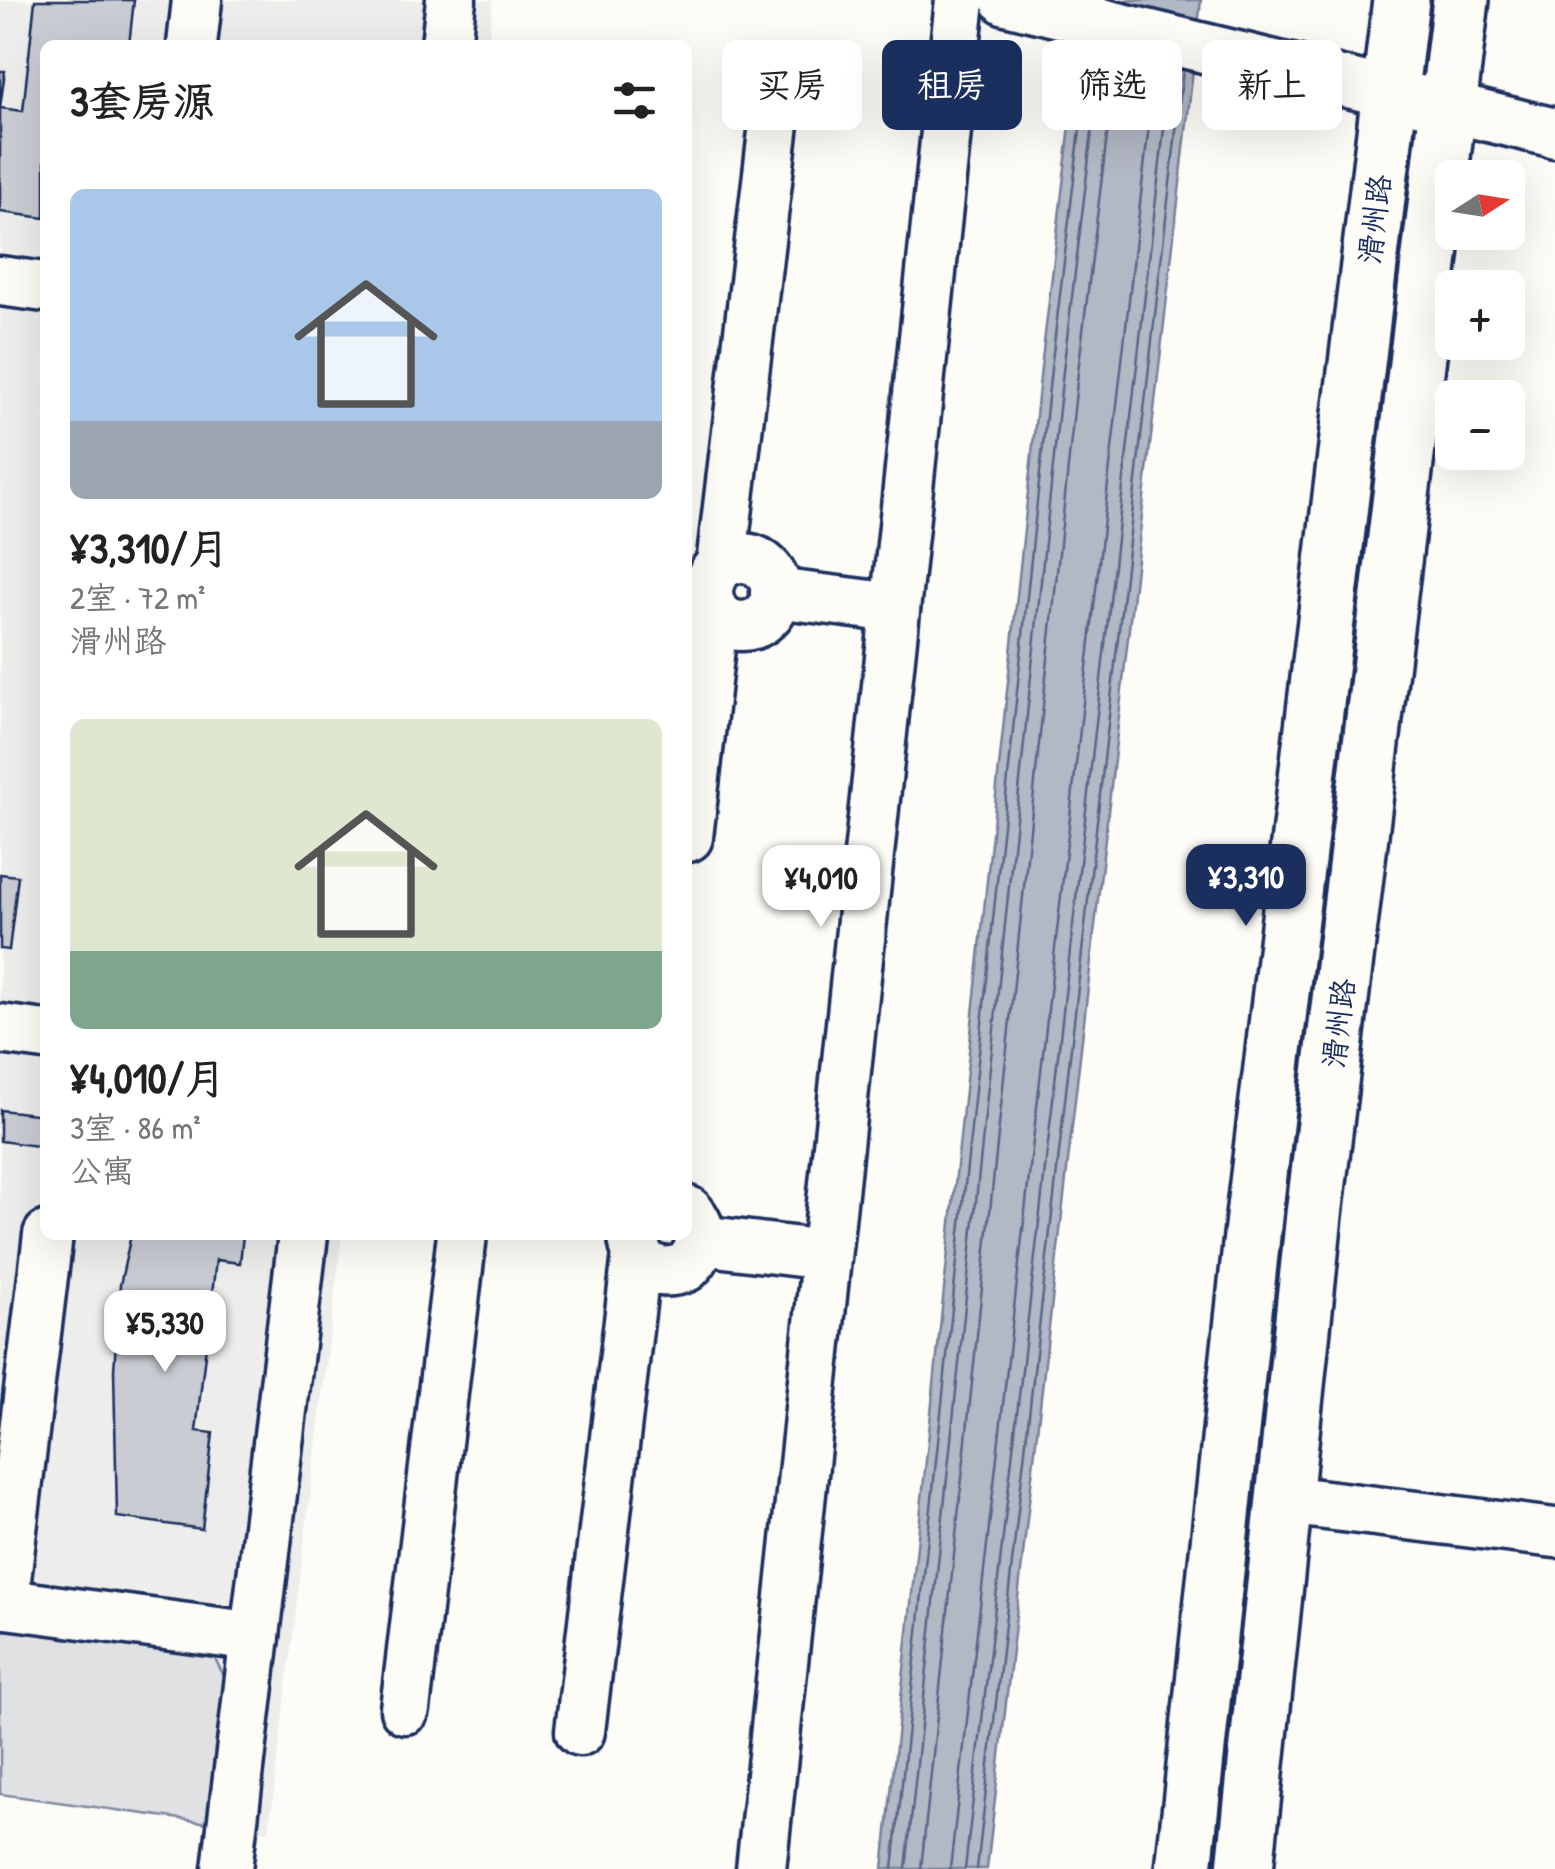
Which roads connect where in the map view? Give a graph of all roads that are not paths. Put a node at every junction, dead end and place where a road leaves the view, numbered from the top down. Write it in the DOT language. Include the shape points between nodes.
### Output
graph roads {
  1 [pos="198,0"];
  2 [pos="451,0"];
  3 [pos="960,0"];
  4 [pos="1006,0"];
  5 [pos="1401,0"];
  6 [pos="1462,0"];
  7 [pos="193,40"];
  8 [pos="447,40"];
  9 [pos="1389,95"];
  10 [pos="1448,108"];
  11 [pos="773,130"];
  12 [pos="1555,133"];
  13 [pos="0,281"];
  14 [pos="40,286"];
  15 [pos="708,586"];
  16 [pos="895,608"];
  17 [pos="692,787"];
  18 [pos="0,1029"];
  19 [pos="40,1034"];
  20 [pos="694,1225"];
  21 [pos="47,1240"];
  22 [pos="302,1240"];
  23 [pos="461,1240"];
  24 [pos="635,1245"];
  25 [pos="826,1256"];
  26 [pos="1285,1500"];
  27 [pos="1555,1532"];
  28 [pos="2,1604"];
  29 [pos="254,1637"];
  30 [pos="404,1710"];
  31 [pos="580,1732"];
  32 [pos="227,1869"];
  33 [pos="761,1869"];
  34 [pos="1184,1869"];
  35 [pos="1244,1869"];
  1 -- 7 [label="street"];
  2 -- 8 [label="street"];
  3 -- 16 [label="street"];
  4 -- 9 [label="street"];
  5 -- 9 [label="main road, 滑州路"];
  6 -- 10 [label="main road, 滑州路"];
  9 -- 10 [label="street"];
  9 -- 34 [label="main road, 滑州路" via="1257,1188"];
  10 -- 12 [label="street"];
  10 -- 26 [label="main road, 滑州路"];
  11 -- 15 [label="street"];
  13 -- 14 [label="street"];
  15 -- 16 [label="street" via="733,558 760,563 776,593"];
  15 -- 17 [label="street"];
  16 -- 25 [label="street"];
  18 -- 19 [label="street"];
  20 -- 24 [label="street" via="694,1259 675,1272 650,1268"];
  20 -- 25 [label="street"];
  21 -- 28 [label="street"];
  22 -- 29 [label="street"];
  23 -- 30 [label="street"];
  24 -- 31 [label="street"];
  25 -- 33 [label="street"];
  26 -- 27 [label="street"];
  26 -- 35 [label="main road, 滑州路"];
  28 -- 29 [label="street"];
  29 -- 32 [label="street"];
}
